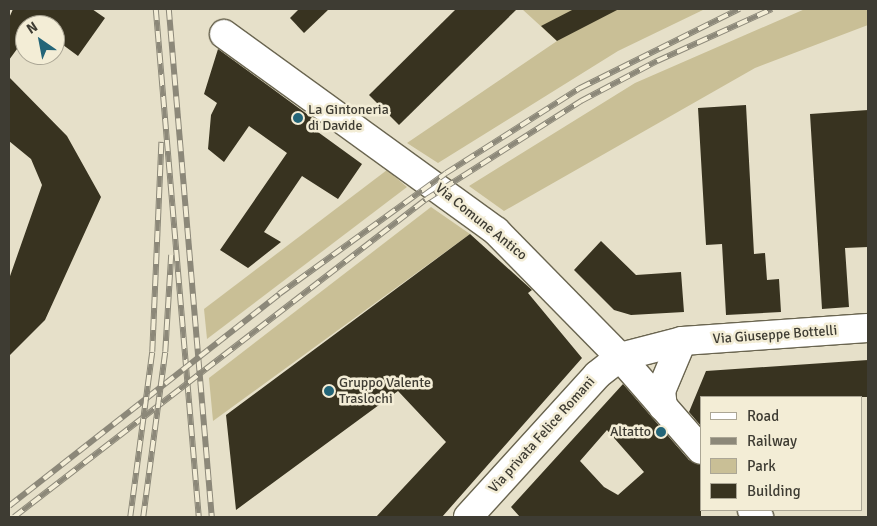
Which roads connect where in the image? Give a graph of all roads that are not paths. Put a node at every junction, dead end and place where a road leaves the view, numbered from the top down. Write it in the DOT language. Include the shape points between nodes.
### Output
graph roads {
  1 [pos="224,34"];
  2 [pos="868,328"];
  3 [pos="682,341"];
  4 [pos="620,357"];
  5 [pos="664,407"];
  6 [pos="700,449"];
  7 [pos="468,517"];
  1 -- 4 [label="street, Via Comune Antico" via="496,231"];
  2 -- 3 [label="street, Via Giuseppe Bottelli"];
  3 -- 4 [label="street, Via Giuseppe Bottelli"];
  3 -- 5 [label="street" via="661,391"];
  4 -- 5 [label="street, Via Comune Antico"];
  4 -- 7 [label="street, Via privata Felice Romani" via="598,375"];
  5 -- 6 [label="street, Via Comune Antico"];
}
